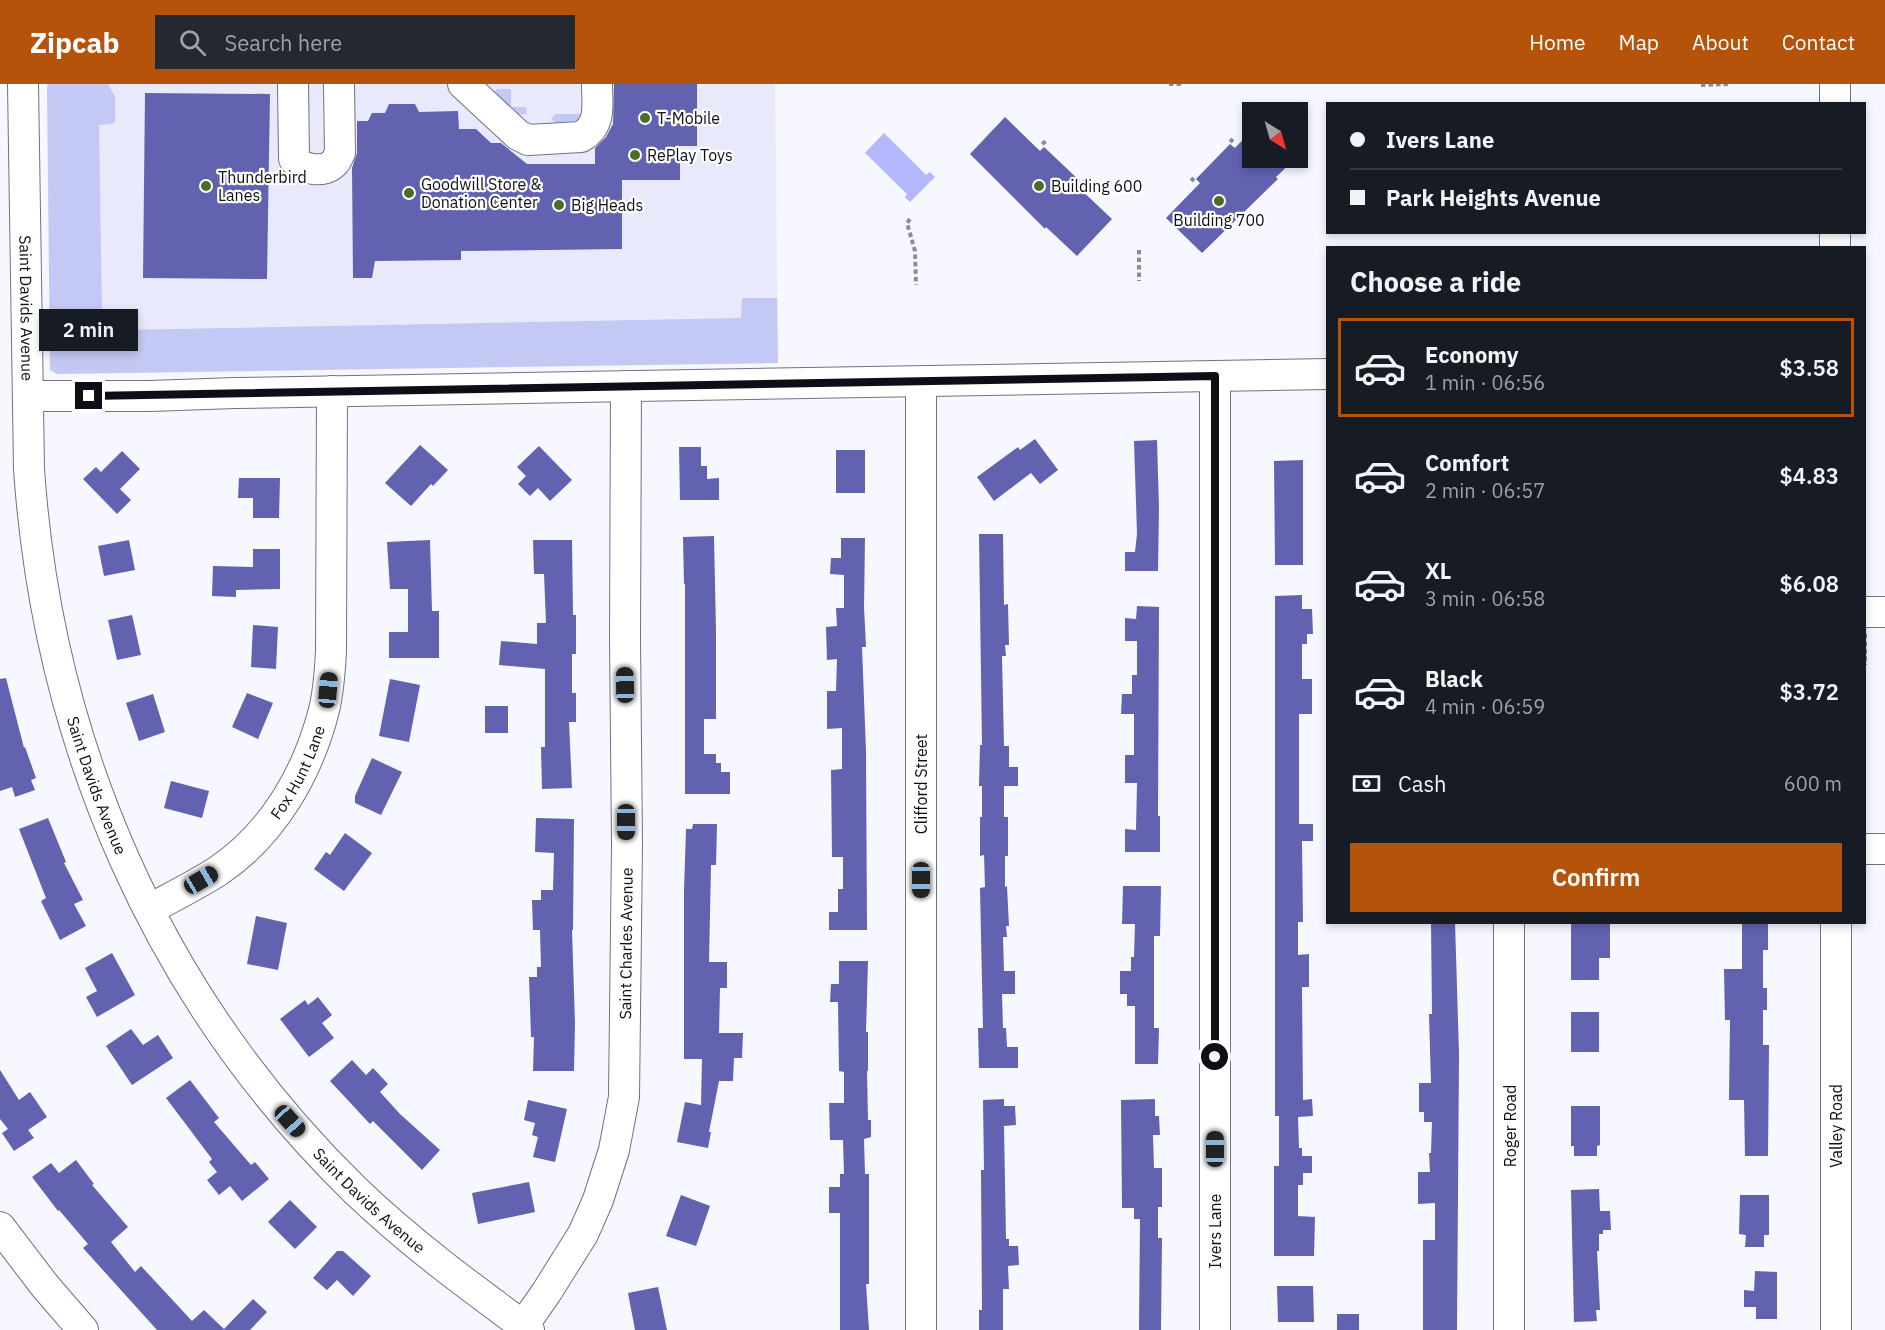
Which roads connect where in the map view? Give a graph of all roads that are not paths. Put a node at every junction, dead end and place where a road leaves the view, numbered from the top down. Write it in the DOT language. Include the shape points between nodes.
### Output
graph roads {
  1 [pos="23,84"];
  2 [pos="293,84"];
  3 [pos="339,84"];
  4 [pos="463,84"];
  5 [pos="597,84"];
  6 [pos="1834,84"];
  7 [pos="1835,102"];
  8 [pos="12,140"];
  9 [pos="1326,375"];
  10 [pos="1215,376"];
  11 [pos="921,382"];
  12 [pos="626,386"];
  13 [pos="332,391"];
  14 [pos="28,396"];
  15 [pos="1866,612"];
  16 [pos="1885,612"];
  17 [pos="1866,849"];
  18 [pos="1885,849"];
  19 [pos="150,909"];
  20 [pos="1509,924"];
  21 [pos="1836,924"];
  22 [pos="0,1227"];
  23 [pos="524,1328"];
  24 [pos="83,1330"];
  25 [pos="921,1330"];
  26 [pos="1215,1330"];
  27 [pos="1509,1330"];
  28 [pos="1836,1330"];
  1 -- 8 [label="street, Saint Davids Avenue"];
  2 -- 3 [label="street" via="294,150 307,158 333,155 340,147"];
  4 -- 5 [label="street" via="528,140 587,134 598,117"];
  6 -- 7 [label="street"];
  8 -- 14 [label="street, Saint Davids Avenue"];
  9 -- 10 [label="street"];
  10 -- 11 [label="street"];
  10 -- 26 [label="street, Ivers Lane"];
  11 -- 12 [label="street"];
  11 -- 25 [label="street, Clifford Street"];
  12 -- 13 [label="street"];
  12 -- 23 [label="street, Saint Charles Avenue" via="624,1098 614,1150 598,1200 583,1234"];
  13 -- 14 [label="street"];
  13 -- 19 [label="street, Fox Hunt Lane" via="331,651 324,710 312,747 288,797 268,825 218,871"];
  14 -- 19 [label="street, Saint Davids Avenue" via="32,511 43,595 63,686 94,786"];
  15 -- 16 [label="street"];
  17 -- 18 [label="street"];
  19 -- 23 [label="street, Saint Davids Avenue" via="166,944 207,1011 290,1121 394,1226"];
  20 -- 27 [label="street, Roger Road"];
  21 -- 28 [label="street, Valley Road"];
  22 -- 24 [label="street"];
}
